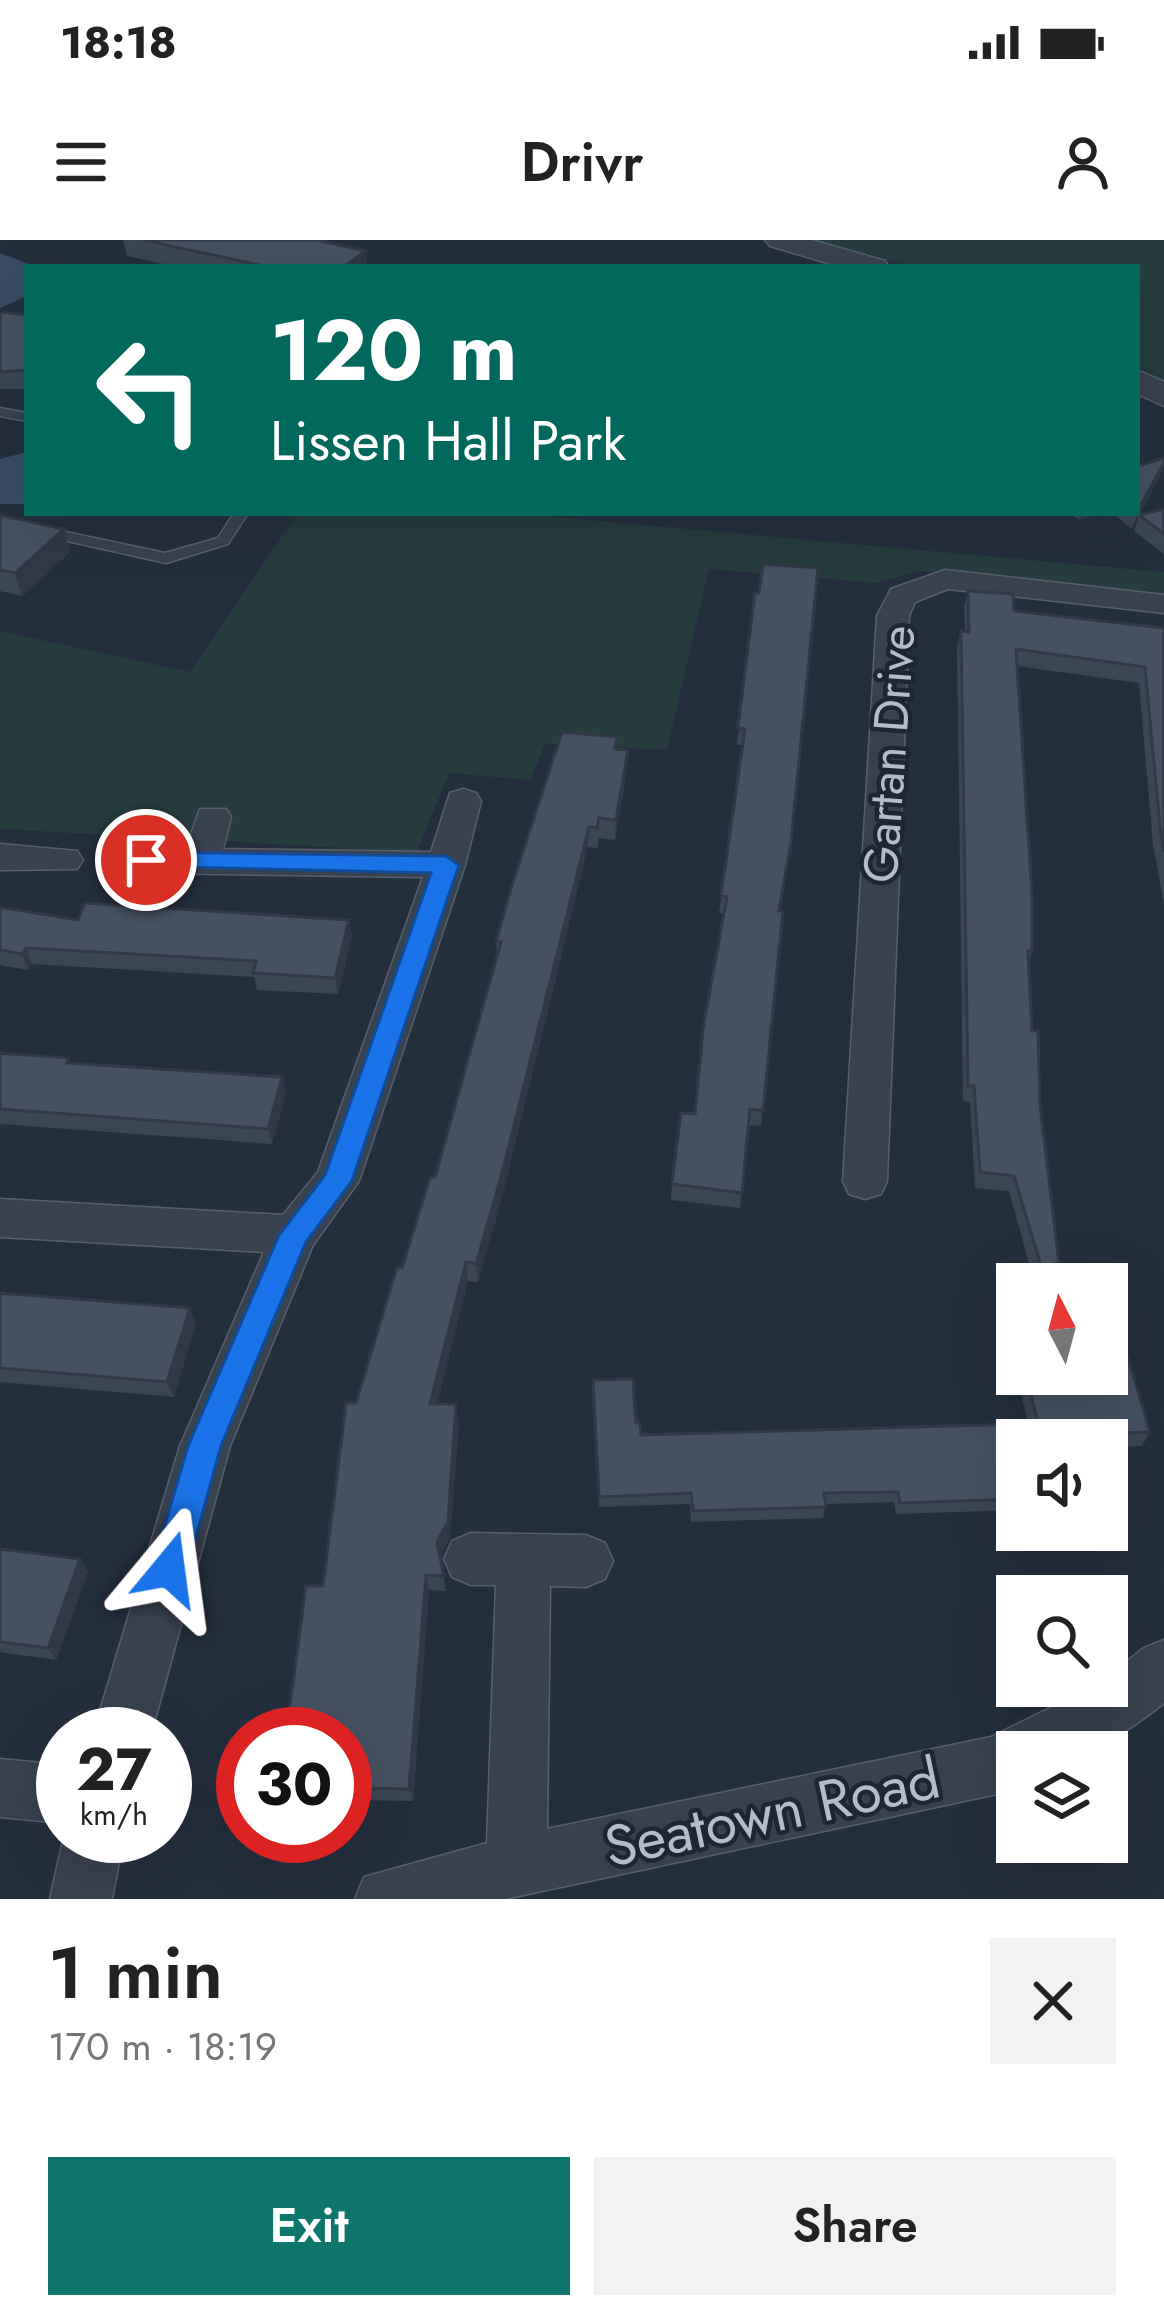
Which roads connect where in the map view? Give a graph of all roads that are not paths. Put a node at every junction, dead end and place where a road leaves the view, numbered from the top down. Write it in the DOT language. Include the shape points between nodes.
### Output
graph roads {
  1 [pos="780,240"];
  2 [pos="864,264"];
  3 [pos="239,516"];
  4 [pos="0,522"];
  5 [pos="1164,604"];
  6 [pos="464,801"];
  7 [pos="213,818"];
  8 [pos="0,856"];
  9 [pos="64,860"];
  10 [pos="146,860"];
  11 [pos="201,861"];
  12 [pos="446,865"];
  13 [pos="865,1181"];
  14 [pos="0,1218"];
  15 [pos="294,1235"];
  16 [pos="586,1561"];
  17 [pos="1162,1676"];
  18 [pos="130,1707"];
  19 [pos="1067,1731"];
  20 [pos="996,1765"];
  21 [pos="0,1787"];
  22 [pos="36,1791"];
  23 [pos="89,1863"];
  24 [pos="516,1866"];
  25 [pos="82,1899"];
  26 [pos="386,1899"];
  1 -- 2 [label="street"];
  3 -- 4 [label="lane" via="223,541 166,558"];
  5 -- 13 [label="street, Gartan Drive" via="945,579 902,596 893,616"];
  6 -- 12 [label="street"];
  7 -- 11 [label="street"];
  8 -- 9 [label="street"];
  10 -- 11 [label="street"];
  11 -- 12 [label="street"];
  12 -- 15 [label="street" via="337,1181"];
  14 -- 15 [label="street"];
  15 -- 18 [label="street" via="205,1446"];
  16 -- 24 [label="street" via="498,1560"];
  17 -- 19 [label="street, Seatown Road"];
  20 -- 24 [label="street, Seatown Road"];
  21 -- 22 [label="street"];
  23 -- 25 [label="street"];
  24 -- 26 [label="street, Seatown Road"];
}
